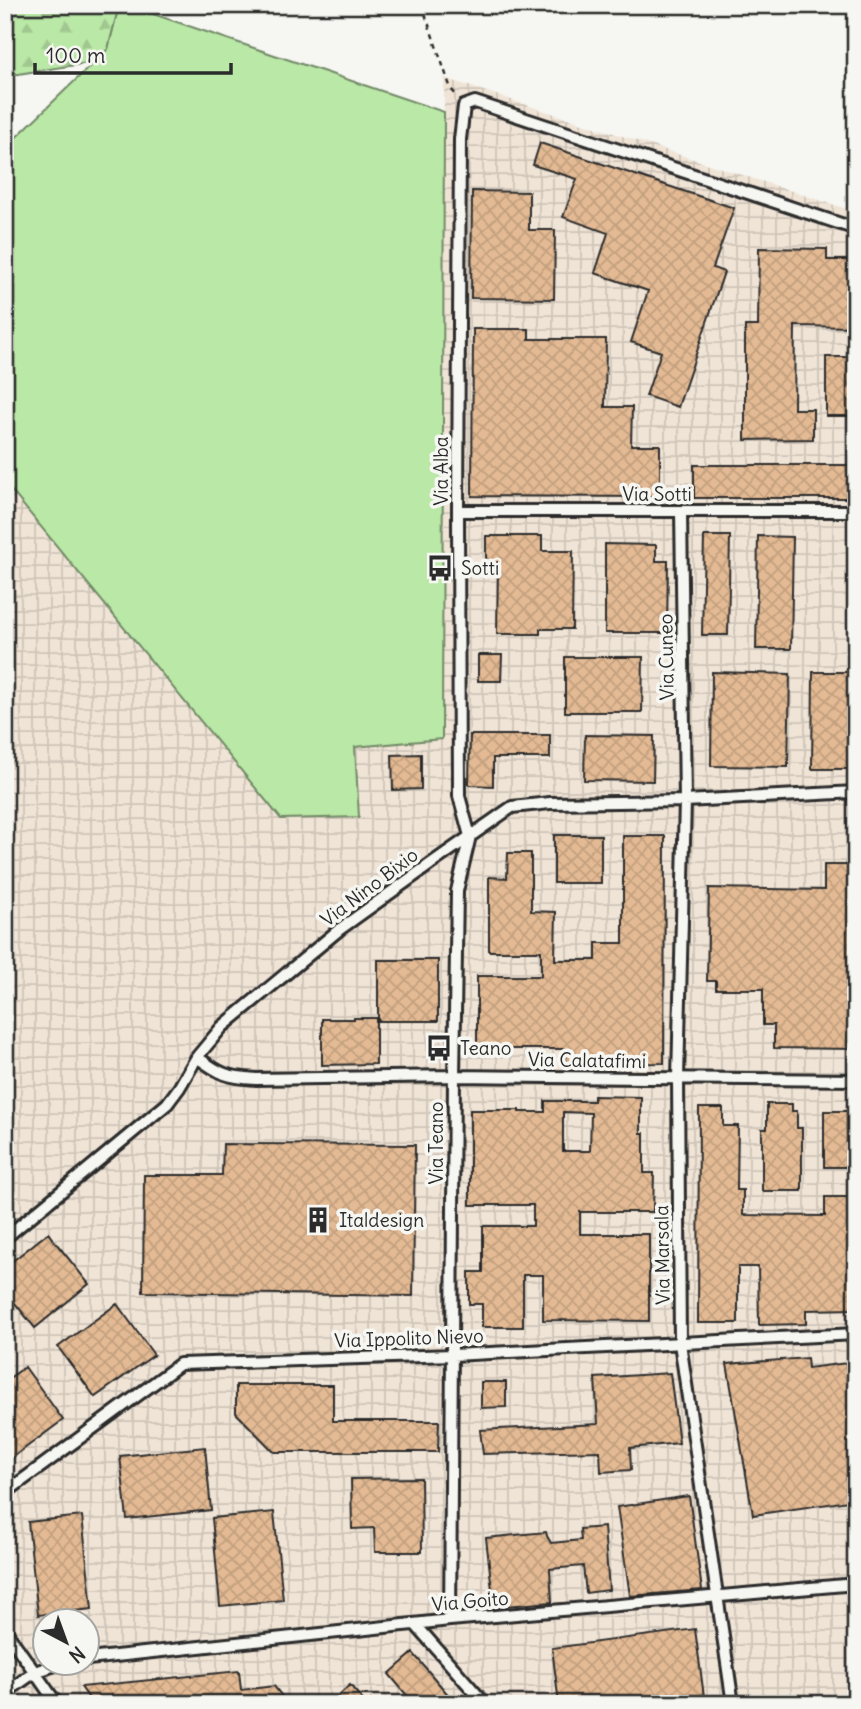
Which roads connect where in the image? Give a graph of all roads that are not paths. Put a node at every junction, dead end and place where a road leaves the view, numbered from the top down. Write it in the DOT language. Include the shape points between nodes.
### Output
graph roads {
  1 [pos="856,229"];
  2 [pos="458,511"];
  3 [pos="681,511"];
  4 [pos="856,511"];
  5 [pos="856,792"];
  6 [pos="685,801"];
  7 [pos="470,836"];
  8 [pos="197,1057"];
  9 [pos="454,1076"];
  10 [pos="678,1079"];
  11 [pos="856,1080"];
  12 [pos="5,1238"];
  13 [pos="856,1334"];
  14 [pos="680,1343"];
  15 [pos="453,1355"];
  16 [pos="5,1493"];
  17 [pos="856,1584"];
  18 [pos="717,1597"];
  19 [pos="450,1620"];
  20 [pos="415,1624"];
  21 [pos="5,1630"];
  22 [pos="102,1658"];
  23 [pos="32,1668"];
  24 [pos="32,1674"];
  25 [pos="39,1678"];
  26 [pos="5,1693"];
  27 [pos="57,1704"];
  28 [pos="485,1704"];
  29 [pos="733,1704"];
  1 -- 2 [label="street, Via Alba" via="475,102 464,106 460,139"];
  2 -- 3 [label="street, Via Sotti"];
  2 -- 7 [label="street, Via Alba" via="459,796"];
  3 -- 4 [label="street, Via Sotti"];
  3 -- 6 [label="street, Via Cuneo"];
  5 -- 6 [label="street, Via Nino Bixio"];
  6 -- 7 [label="street, Via Nino Bixio" via="512,807"];
  6 -- 10 [label="street, Via Marsala"];
  7 -- 8 [label="street, Via Nino Bixio" via="340,929 222,1027"];
  7 -- 9 [label="street, Via Teano" via="457,891"];
  8 -- 9 [label="street, Via Calatafimi" via="218,1073 256,1079"];
  8 -- 12 [label="street, Via Nino Bixio" via="167,1104"];
  9 -- 10 [label="street, Via Calatafimi"];
  9 -- 15 [label="street, Via Teano"];
  10 -- 11 [label="street, Via Calatafimi"];
  10 -- 14 [label="street, Via Marsala"];
  13 -- 14 [label="street, Via Ippolito Nievo"];
  14 -- 15 [label="street, Via Ippolito Nievo"];
  14 -- 18 [label="street, Via Marsala"];
  15 -- 16 [label="street, Via Ippolito Nievo" via="180,1364"];
  15 -- 19 [label="street, Via Teano"];
  17 -- 18 [label="street, Via Goito"];
  18 -- 19 [label="street, Via Goito"];
  18 -- 29 [label="street, Via Marsala"];
  19 -- 20 [label="street, Via Goito"];
  20 -- 22 [label="street, Via Goito"];
  20 -- 28 [label="street"];
  21 -- 23 [label="street"];
  24 -- 26 [label="street"];
  25 -- 27 [label="street"];
}
